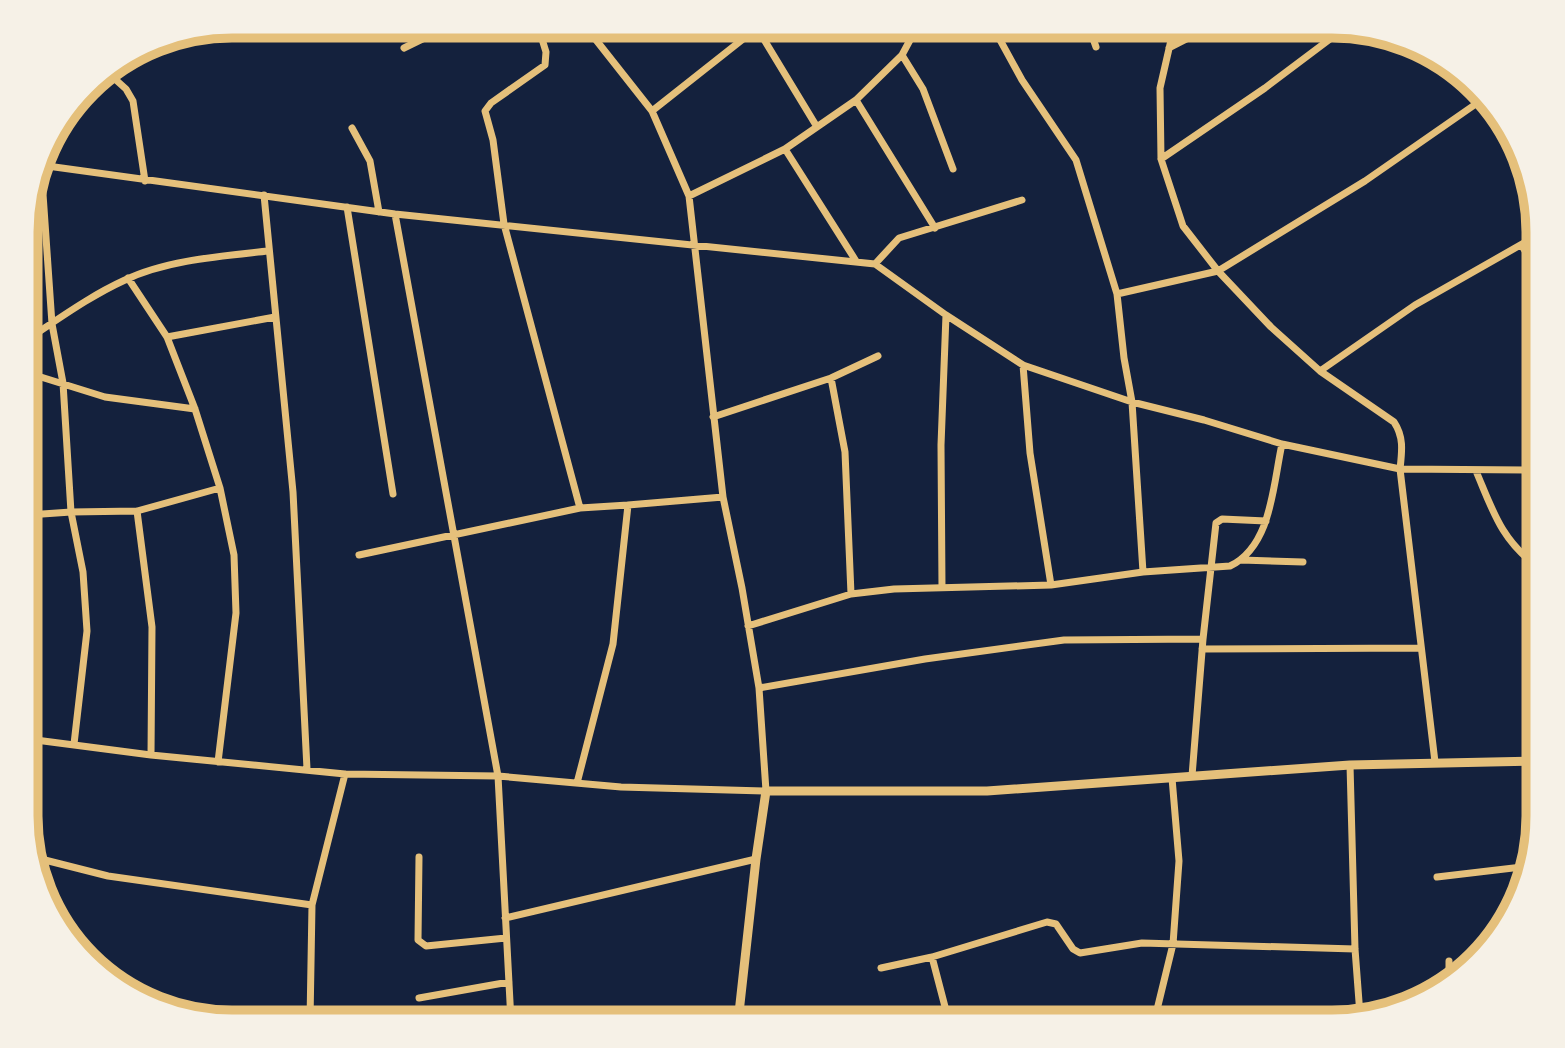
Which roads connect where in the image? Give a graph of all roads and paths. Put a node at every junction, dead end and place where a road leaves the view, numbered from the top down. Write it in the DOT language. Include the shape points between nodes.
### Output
graph roads {
  1 [pos="424,38"];
  2 [pos="542,38"];
  3 [pos="594,38"];
  4 [pos="743,38"];
  5 [pos="764,38"];
  6 [pos="999,38"];
  7 [pos="1093,38"];
  8 [pos="1171,38"];
  9 [pos="1189,38"];
  10 [pos="1331,38"];
  11 [pos="908,40"];
  12 [pos="1096,47"];
  13 [pos="404,48"];
  14 [pos="1169,48"];
  15 [pos="902,55"];
  16 [pos="115,79"];
  17 [pos="856,100"];
  18 [pos="1477,104"];
  19 [pos="652,111"];
  20 [pos="817,127"];
  21 [pos="352,128"];
  22 [pos="785,149"];
  23 [pos="1161,159"];
  24 [pos="50,166"];
  25 [pos="953,169"];
  26 [pos="145,181"];
  27 [pos="43,192"];
  28 [pos="264,195"];
  29 [pos="689,196"];
  30 [pos="1022,200"];
  31 [pos="347,207"];
  32 [pos="379,212"];
  33 [pos="395,215"];
  34 [pos="504,224"];
  35 [pos="935,228"];
  36 [pos="1526,243"];
  37 [pos="694,244"];
  38 [pos="1522,246"];
  39 [pos="268,251"];
  40 [pos="1526,252"];
  41 [pos="856,261"];
  42 [pos="876,264"];
  43 [pos="1218,271"];
  44 [pos="128,278"];
  45 [pos="1117,294"];
  46 [pos="946,315"];
  47 [pos="275,317"];
  48 [pos="52,324"];
  49 [pos="38,333"];
  50 [pos="167,337"];
  51 [pos="878,356"];
  52 [pos="1023,365"];
  53 [pos="1320,371"];
  54 [pos="38,376"];
  55 [pos="831,378"];
  56 [pos="63,383"];
  57 [pos="1132,401"];
  58 [pos="195,409"];
  59 [pos="713,418"];
  60 [pos="1282,444"];
  61 [pos="1400,469"];
  62 [pos="1526,470"];
  63 [pos="1476,471"];
  64 [pos="220,488"];
  65 [pos="393,494"];
  66 [pos="723,497"];
  67 [pos="628,505"];
  68 [pos="580,508"];
  69 [pos="137,511"];
  70 [pos="71,512"];
  71 [pos="38,515"];
  72 [pos="1266,521"];
  73 [pos="455,535"];
  74 [pos="359,555"];
  75 [pos="1526,559"];
  76 [pos="1241,560"];
  77 [pos="1303,562"];
  78 [pos="1211,566"];
  79 [pos="1143,572"];
  80 [pos="1051,585"];
  81 [pos="942,587"];
  82 [pos="851,594"];
  83 [pos="748,625"];
  84 [pos="1203,639"];
  85 [pos="1421,648"];
  86 [pos="1202,649"];
  87 [pos="759,688"];
  88 [pos="38,741"];
  89 [pos="74,744"];
  90 [pos="151,755"];
  91 [pos="1526,761"];
  92 [pos="218,762"];
  93 [pos="1436,762"];
  94 [pos="1350,765"];
  95 [pos="307,769"];
  96 [pos="345,774"];
  97 [pos="498,776"];
  98 [pos="1192,776"];
  99 [pos="1172,778"];
  100 [pos="577,783"];
  101 [pos="766,791"];
  102 [pos="419,857"];
  103 [pos="756,859"];
  104 [pos="44,860"];
  105 [pos="1519,867"];
  106 [pos="1437,877"];
  107 [pos="312,905"];
  108 [pos="505,918"];
  109 [pos="506,938"];
  110 [pos="1173,944"];
  111 [pos="1355,949"];
  112 [pos="932,957"];
  113 [pos="1448,961"];
  114 [pos="881,968"];
  115 [pos="1449,971"];
  116 [pos="509,982"];
  117 [pos="419,998"];
  118 [pos="1359,1008"];
  119 [pos="946,1009"];
  120 [pos="1157,1009"];
  121 [pos="310,1010"];
  122 [pos="510,1010"];
  123 [pos="739,1010"];
  1 -- 13 [label="street"];
  2 -- 34 [label="street" via="545,65 485,111 494,140"];
  3 -- 19 [label="street"];
  4 -- 19 [label="street"];
  5 -- 20 [label="street"];
  6 -- 45 [label="street" via="1076,160"];
  7 -- 12 [label="street"];
  8 -- 14 [label="street"];
  9 -- 14 [label="street"];
  10 -- 23 [label="street"];
  11 -- 15 [label="street"];
  14 -- 23 [label="street" via="1160,88"];
  15 -- 17 [label="street"];
  15 -- 25 [label="street" via="923,89"];
  16 -- 26 [label="street" via="133,101"];
  17 -- 20 [label="street"];
  17 -- 35 [label="street"];
  18 -- 43 [label="street" via="1365,181"];
  19 -- 29 [label="street"];
  20 -- 22 [label="street"];
  21 -- 32 [label="street" via="370,161"];
  22 -- 29 [label="street"];
  22 -- 41 [label="street"];
  23 -- 43 [label="street" via="1183,226"];
  24 -- 26 [label="street"];
  26 -- 28 [label="street"];
  27 -- 48 [label="street"];
  28 -- 31 [label="street"];
  28 -- 39 [label="street"];
  29 -- 37 [label="street"];
  30 -- 35 [label="street"];
  31 -- 32 [label="street"];
  31 -- 65 [label="street"];
  32 -- 33 [label="street"];
  33 -- 34 [label="street"];
  33 -- 73 [label="street"];
  34 -- 37 [label="street"];
  34 -- 68 [label="street"];
  35 -- 42 [label="street" via="899,238"];
  36 -- 38 [label="street"];
  37 -- 41 [label="street"];
  37 -- 59 [label="street"];
  38 -- 40 [label="street"];
  38 -- 53 [label="street" via="1415,305"];
  39 -- 44 [label="street" via="195,259"];
  39 -- 47 [label="street"];
  41 -- 42 [label="street"];
  42 -- 46 [label="street"];
  43 -- 45 [label="street"];
  43 -- 53 [label="street"];
  44 -- 48 [label="street" via="78,304"];
  44 -- 50 [label="street"];
  45 -- 57 [label="street"];
  46 -- 52 [label="street"];
  46 -- 81 [label="street"];
  47 -- 50 [label="street"];
  47 -- 95 [label="street" via="293,492"];
  48 -- 49 [label="street"];
  48 -- 56 [label="street"];
  50 -- 58 [label="street"];
  51 -- 55 [label="street"];
  52 -- 57 [label="street"];
  52 -- 80 [label="street" via="1030,453"];
  53 -- 61 [label="street" via="1394,422 1402,440"];
  54 -- 56 [label="street"];
  55 -- 59 [label="street"];
  55 -- 82 [label="street" via="845,452"];
  56 -- 58 [label="street" via="105,397"];
  56 -- 70 [label="street"];
  57 -- 60 [label="street"];
  57 -- 79 [label="street"];
  58 -- 64 [label="street"];
  59 -- 66 [label="street"];
  60 -- 61 [label="street"];
  60 -- 72 [label="street"];
  61 -- 63 [label="street"];
  61 -- 85 [label="street"];
  62 -- 63 [label="street"];
  63 -- 75 [label="street" via="1502,532"];
  64 -- 69 [label="street"];
  64 -- 92 [label="street" via="234,555 236,613"];
  66 -- 67 [label="street"];
  66 -- 83 [label="street"];
  67 -- 68 [label="street"];
  67 -- 100 [label="street" via="614,644"];
  68 -- 73 [label="street"];
  69 -- 70 [label="street"];
  69 -- 90 [label="street" via="152,627"];
  70 -- 71 [label="street"];
  70 -- 89 [label="street" via="83,572 87,631"];
  72 -- 76 [label="street"];
  72 -- 78 [label="street" via="1219,520"];
  73 -- 74 [label="street"];
  73 -- 97 [label="street"];
  76 -- 77 [label="street"];
  76 -- 78 [label="street" via="1230,566"];
  78 -- 79 [label="street"];
  78 -- 84 [label="street"];
  79 -- 80 [label="street"];
  80 -- 81 [label="street"];
  81 -- 82 [label="street"];
  82 -- 83 [label="street"];
  83 -- 87 [label="street"];
  84 -- 86 [label="street"];
  84 -- 87 [label="street" via="1064,640"];
  85 -- 86 [label="street"];
  85 -- 93 [label="street"];
  86 -- 98 [label="street"];
  87 -- 101 [label="street"];
  88 -- 89 [label="street"];
  89 -- 90 [label="street"];
  90 -- 92 [label="street"];
  91 -- 93 [label="street"];
  92 -- 95 [label="street"];
  93 -- 94 [label="street"];
  94 -- 98 [label="street"];
  94 -- 111 [label="street"];
  95 -- 96 [label="street"];
  96 -- 97 [label="street"];
  96 -- 107 [label="street"];
  97 -- 100 [label="street"];
  97 -- 108 [label="street"];
  98 -- 99 [label="street"];
  99 -- 101 [label="street" via="987,791"];
  99 -- 110 [label="street" via="1179,861"];
  100 -- 101 [label="street"];
  101 -- 103 [label="street"];
  102 -- 109 [label="street" via="421,944"];
  103 -- 108 [label="street"];
  103 -- 123 [label="street"];
  104 -- 107 [label="street" via="108,876"];
  105 -- 106 [label="street"];
  107 -- 121 [label="street"];
  108 -- 109 [label="street"];
  109 -- 116 [label="street"];
  110 -- 111 [label="street"];
  110 -- 112 [label="street" via="1142,943 1080,953 1056,924 1048,922"];
  110 -- 120 [label="street"];
  111 -- 118 [label="street"];
  112 -- 114 [label="street"];
  112 -- 119 [label="street"];
  113 -- 115 [label="street"];
  116 -- 117 [label="street"];
  116 -- 122 [label="street"];
}
